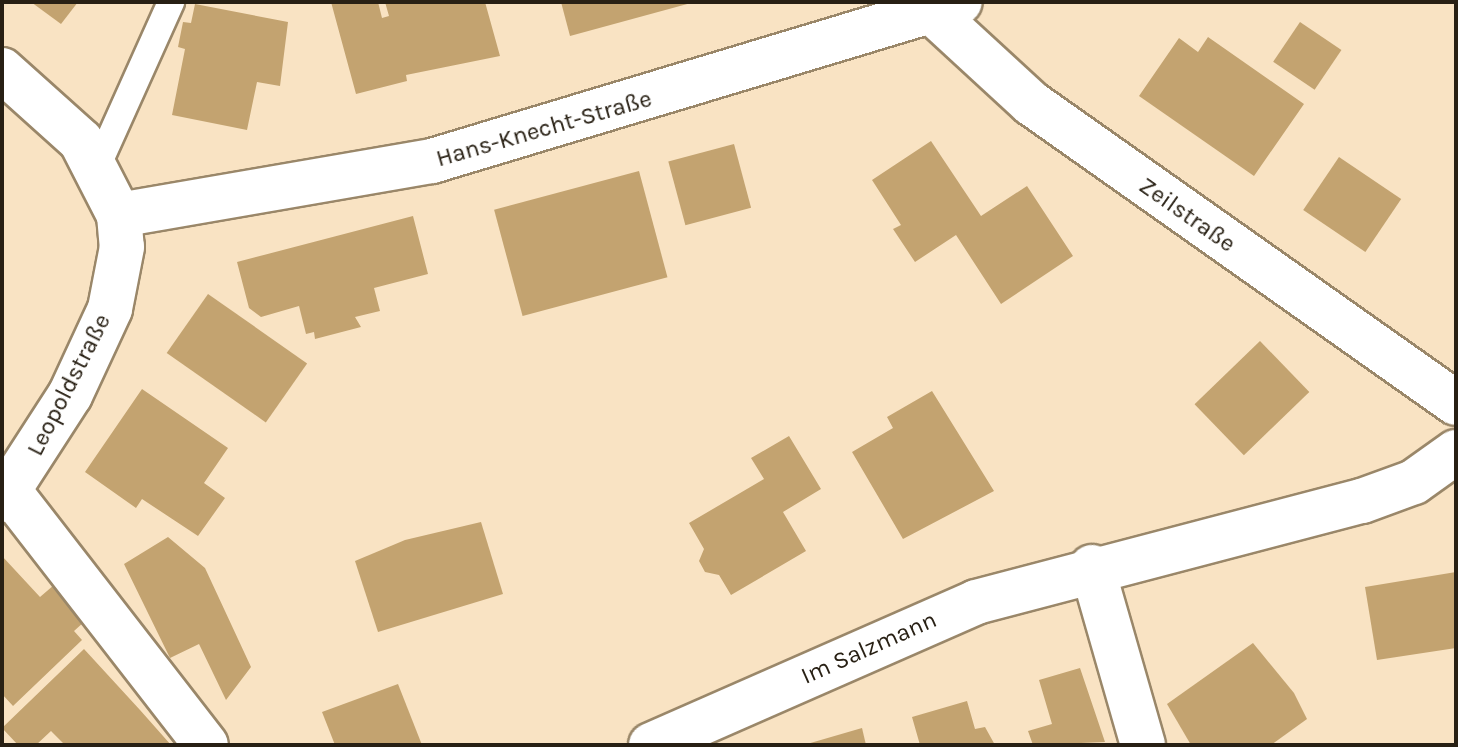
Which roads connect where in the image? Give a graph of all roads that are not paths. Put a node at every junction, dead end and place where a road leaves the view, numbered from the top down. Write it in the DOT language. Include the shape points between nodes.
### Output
graph roads {
  1 [pos="171,2"];
  2 [pos="945,7"];
  3 [pos="2,70"];
  4 [pos="97,167"];
  5 [pos="119,215"];
  6 [pos="1456,403"];
  7 [pos="1456,452"];
  8 [pos="6,495"];
  9 [pos="1092,567"];
  10 [pos="206,745"];
  11 [pos="651,745"];
  12 [pos="1143,745"];
  1 -- 4 [label="lane"];
  2 -- 5 [label="street, Hans-Knecht-Straße" via="432,161"];
  2 -- 6 [label="street, Zeilstraße" via="1031,103"];
  3 -- 4 [label="street" via="59,116"];
  4 -- 5 [label="street"];
  5 -- 8 [label="street, Leopoldstraße" via="122,247 110,309 70,395"];
  7 -- 9 [label="street, Im Salzmann" via="1414,482 1362,501"];
  8 -- 10 [label="street"];
  9 -- 11 [label="street, Im Salzmann" via="976,602"];
  9 -- 12 [label="street"];
}
